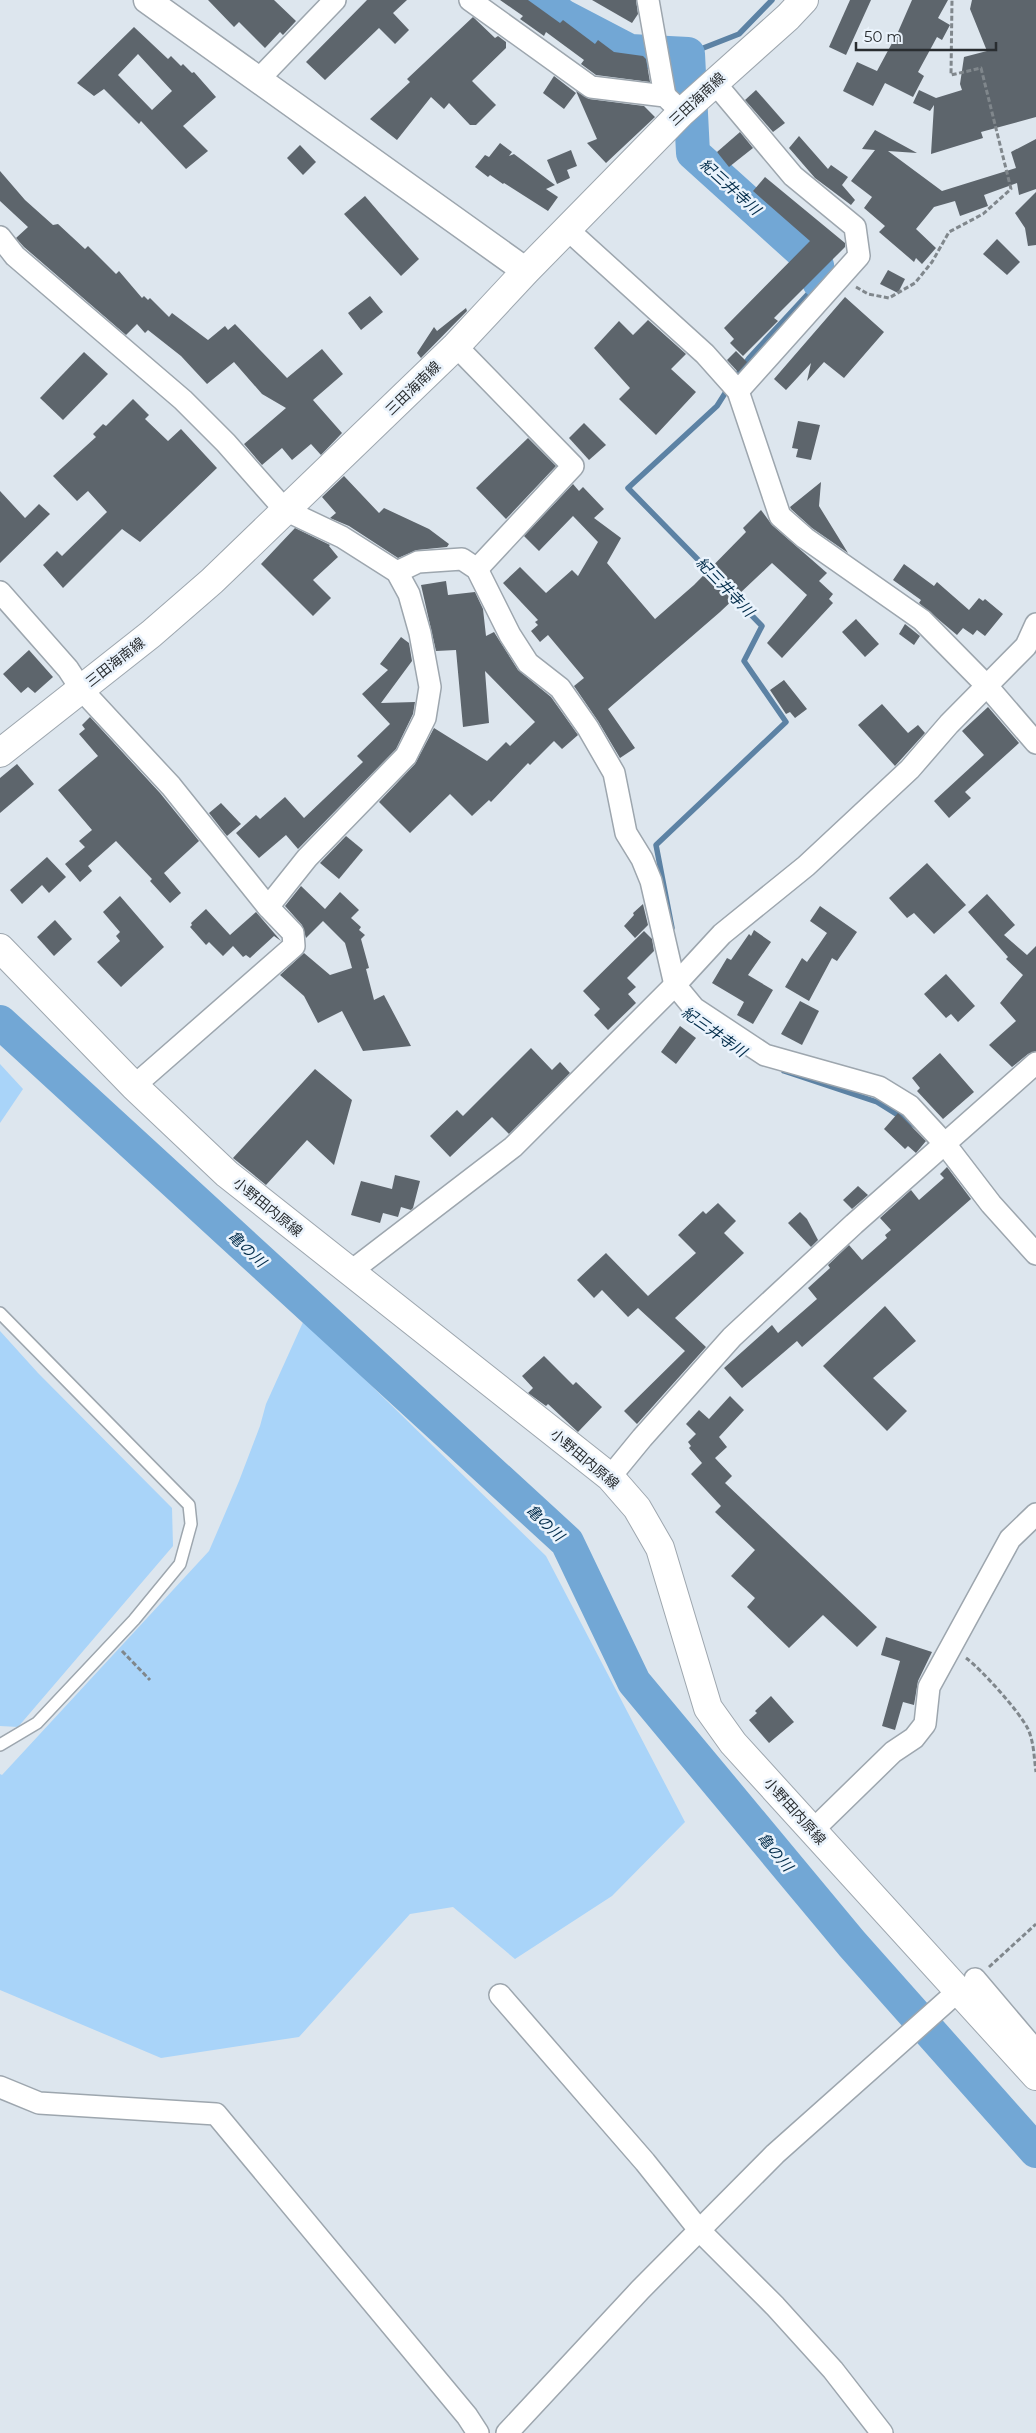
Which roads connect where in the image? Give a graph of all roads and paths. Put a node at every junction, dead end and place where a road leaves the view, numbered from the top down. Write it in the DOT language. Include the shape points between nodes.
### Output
graph roads {
  1 [pos="147,0"];
  2 [pos="335,0"];
  3 [pos="470,0"];
  4 [pos="648,0"];
  5 [pos="804,0"];
  6 [pos="952,0"];
  7 [pos="258,80"];
  8 [pos="691,96"];
  9 [pos="568,229"];
  10 [pos="0,237"];
  11 [pos="526,271"];
  12 [pos="840,278"];
  13 [pos="456,346"];
  14 [pos="738,391"];
  15 [pos="285,510"];
  16 [pos="477,569"];
  17 [pos="397,572"];
  18 [pos="0,592"];
  19 [pos="1036,624"];
  20 [pos="987,686"];
  21 [pos="82,689"];
  22 [pos="1036,743"];
  23 [pos="0,753"];
  24 [pos="268,907"];
  25 [pos="0,948"];
  26 [pos="675,985"];
  27 [pos="1036,1063"];
  28 [pos="134,1086"];
  29 [pos="945,1144"];
  30 [pos="1036,1254"];
  31 [pos="350,1272"];
  32 [pos="0,1313"];
  33 [pos="610,1477"];
  34 [pos="1036,1514"];
  35 [pos="113,1642"];
  36 [pos="951,1648"];
  37 [pos="150,1680"];
  38 [pos="0,1745"];
  39 [pos="1036,1772"];
  40 [pos="812,1831"];
  41 [pos="1036,1924"];
  42 [pos="960,1991"];
  43 [pos="500,1995"];
  44 [pos="1036,2050"];
  45 [pos="1036,2076"];
  46 [pos="0,2087"];
  47 [pos="700,2231"];
  48 [pos="478,2433"];
  49 [pos="507,2433"];
  50 [pos="882,2433"];
  1 -- 7 [label="street"];
  2 -- 7 [label="street"];
  3 -- 8 [label="street" via="592,87"];
  4 -- 8 [label="street" via="659,60"];
  5 -- 8 [label="main road, 三田海南線" via="788,17"];
  6 -- 12 [label="path" via="951,75 982,68 1011,189 983,214 950,232 915,282 890,298 868,294"];
  7 -- 11 [label="street"];
  8 -- 9 [label="main road, 三田海南線"];
  8 -- 12 [label="street" via="855,227 859,256"];
  9 -- 11 [label="main road, 三田海南線"];
  9 -- 14 [label="street" via="705,354"];
  10 -- 15 [label="street" via="15,256 183,400"];
  11 -- 13 [label="main road, 三田海南線"];
  12 -- 14 [label="street"];
  13 -- 15 [label="main road, 三田海南線"];
  13 -- 16 [label="street" via="573,466"];
  14 -- 20 [label="street" via="780,516 805,538 922,620"];
  15 -- 17 [label="street" via="342,537"];
  15 -- 21 [label="main road, 三田海南線" via="212,581"];
  16 -- 17 [label="street" via="462,560 418,562"];
  16 -- 26 [label="street" via="528,663 560,688 614,773 626,833 651,881"];
  17 -- 24 [label="street" via="409,594 420,633 430,687 425,718 406,756 307,858"];
  18 -- 21 [label="street"];
  19 -- 20 [label="street" via="1026,646"];
  20 -- 22 [label="street"];
  20 -- 26 [label="street" via="910,769 806,866 722,934"];
  21 -- 23 [label="main road, 三田海南線"];
  21 -- 24 [label="street" via="171,786"];
  24 -- 28 [label="street" via="293,933 294,946"];
  25 -- 28 [label="main road, 小野田内原線"];
  26 -- 29 [label="street" via="694,1008 764,1055 879,1087 910,1106"];
  26 -- 31 [label="street" via="513,1147"];
  27 -- 29 [label="street"];
  28 -- 31 [label="main road, 小野田内原線" via="227,1174"];
  29 -- 30 [label="street" via="991,1204"];
  29 -- 33 [label="street" via="732,1337"];
  31 -- 33 [label="main road, 小野田内原線"];
  32 -- 35 [label="lane" via="189,1506 191,1524 180,1564"];
  33 -- 40 [label="main road, 小野田内原線" via="637,1508 660,1548 708,1708 733,1743"];
  34 -- 36 [label="street" via="1010,1539"];
  35 -- 37 [label="path"];
  35 -- 38 [label="lane" via="37,1723"];
  36 -- 39 [label="path" via="978,1668 1020,1715 1028,1730"];
  36 -- 40 [label="street" via="929,1687 925,1724 914,1738 894,1752"];
  40 -- 42 [label="main road, 小野田内原線"];
  41 -- 42 [label="path"];
  42 -- 44 [label="street"];
  42 -- 45 [label="main road, 小野田内原線"];
  42 -- 47 [label="street" via="776,2154"];
  43 -- 47 [label="street" via="645,2162"];
  46 -- 48 [label="street" via="39,2102 216,2114"];
  47 -- 49 [label="street" via="640,2290"];
  47 -- 50 [label="street" via="832,2370"];
}
